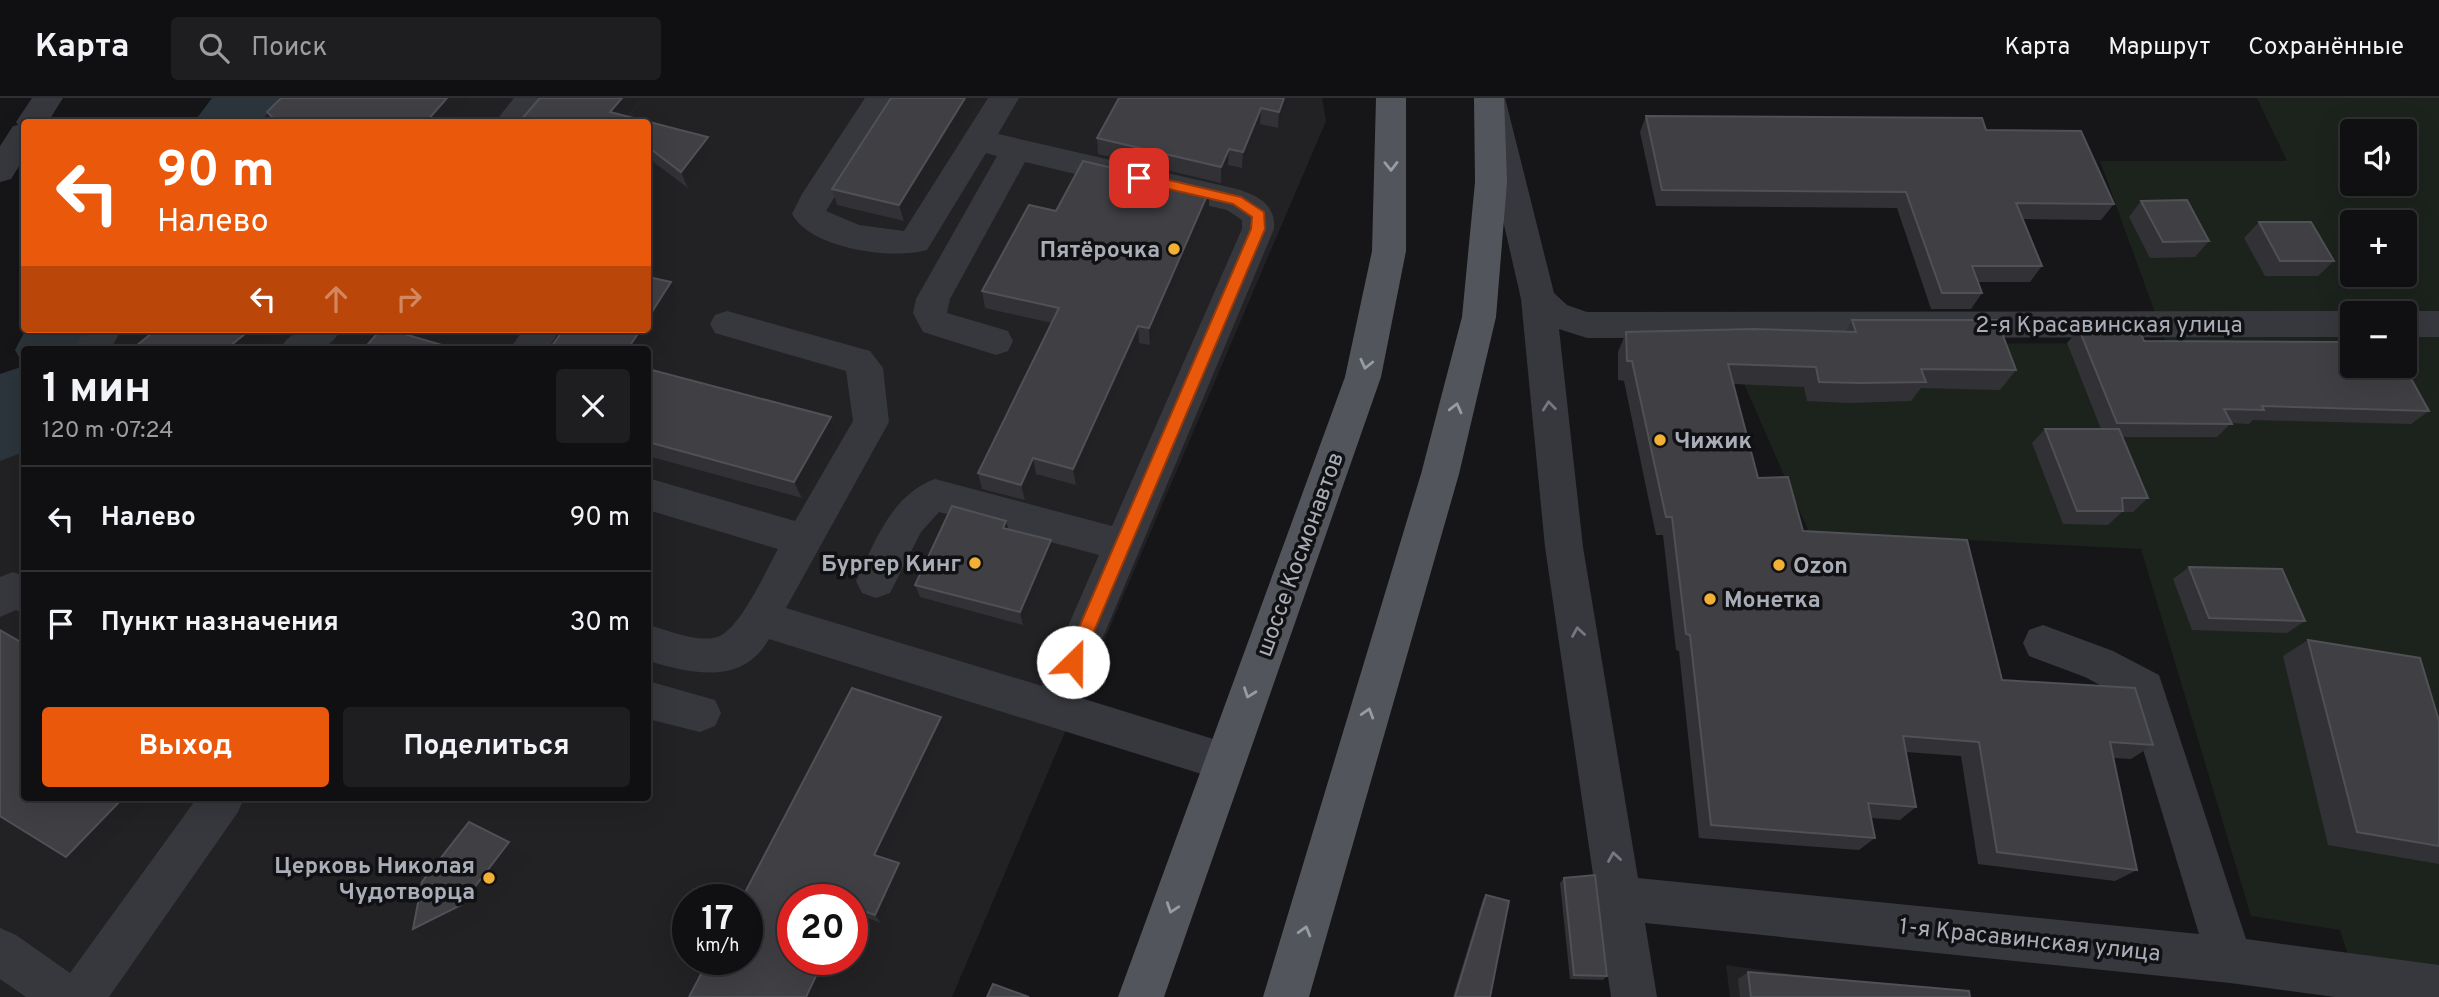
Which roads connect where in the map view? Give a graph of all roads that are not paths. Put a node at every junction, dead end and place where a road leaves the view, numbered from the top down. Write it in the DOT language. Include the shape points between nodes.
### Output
graph roads {
  1 [pos="48,98"];
  2 [pos="531,98"];
  3 [pos="881,98"];
  4 [pos="1004,98"];
  5 [pos="1391,98"];
  6 [pos="1489,98"];
  7 [pos="34,119"];
  8 [pos="513,119"];
  9 [pos="21,139"];
  10 [pos="978,140"];
  11 [pos="1017,149"];
  12 [pos="0,171"];
  13 [pos="1538,299"];
  14 [pos="727,324"];
  15 [pos="2340,324"];
  16 [pos="2417,324"];
  17 [pos="2439,324"];
  18 [pos="319,333"];
  19 [pos="996,341"];
  20 [pos="304,346"];
  21 [pos="651,495"];
  22 [pos="804,540"];
  23 [pos="1122,545"];
  24 [pos="876,581"];
  25 [pos="759,618"];
  26 [pos="2043,643"];
  27 [pos="651,644"];
  28 [pos="651,701"];
  29 [pos="1053,708"];
  30 [pos="700,713"];
  31 [pos="1224,761"];
  32 [pos="221,801"];
  33 [pos="1620,898"];
  34 [pos="0,951"];
  35 [pos="2230,960"];
  36 [pos="2439,988"];
  37 [pos="65,997"];
  38 [pos="81,997"];
  39 [pos="1141,997"];
  40 [pos="1286,997"];
  41 [pos="1634,997"];
  1 -- 7 [label="street"];
  2 -- 8 [label="street"];
  3 -- 10 [label="street" via="813,202 808,214 826,227 894,244 915,241"];
  4 -- 10 [label="street"];
  5 -- 31 [label="main road, шоссе Космонавтов, one-way" via="1390,251 1363,377"];
  6 -- 13 [label="street"];
  40 -- 6 [label="main road, one-way" via="1440,474 1479,317 1491,182"];
  9 -- 12 [label="street"];
  10 -- 11 [label="street"];
  11 -- 19 [label="street" via="933,299 930,313 935,323"];
  11 -- 23 [label="street" via="1237,201 1259,215 1258,229"];
  13 -- 15 [label="street, 2-я Красавинская улица" via="1555,315 1587,325"];
  33 -- 13 [label="street, one-way" via="1564,547"];
  14 -- 22 [label="street" via="858,360 865,368 871,422"];
  16 -- 17 [label="street"];
  18 -- 20 [label="street"];
  21 -- 22 [label="street"];
  22 -- 25 [label="street"];
  23 -- 24 [label="street" via="935,495 912,513"];
  23 -- 29 [label="street"];
  25 -- 27 [label="street" via="736,651 720,658"];
  25 -- 29 [label="street"];
  26 -- 35 [label="street" via="2145,688"];
  28 -- 30 [label="street"];
  29 -- 31 [label="street"];
  31 -- 39 [label="main road, шоссе Космонавтов, one-way"];
  32 -- 38 [label="street"];
  33 -- 35 [label="street, 1-я Красавинская улица"];
  33 -- 41 [label="street"];
  34 -- 37 [label="street"];
  35 -- 36 [label="street, 1-я Красавинская улица"];
}
